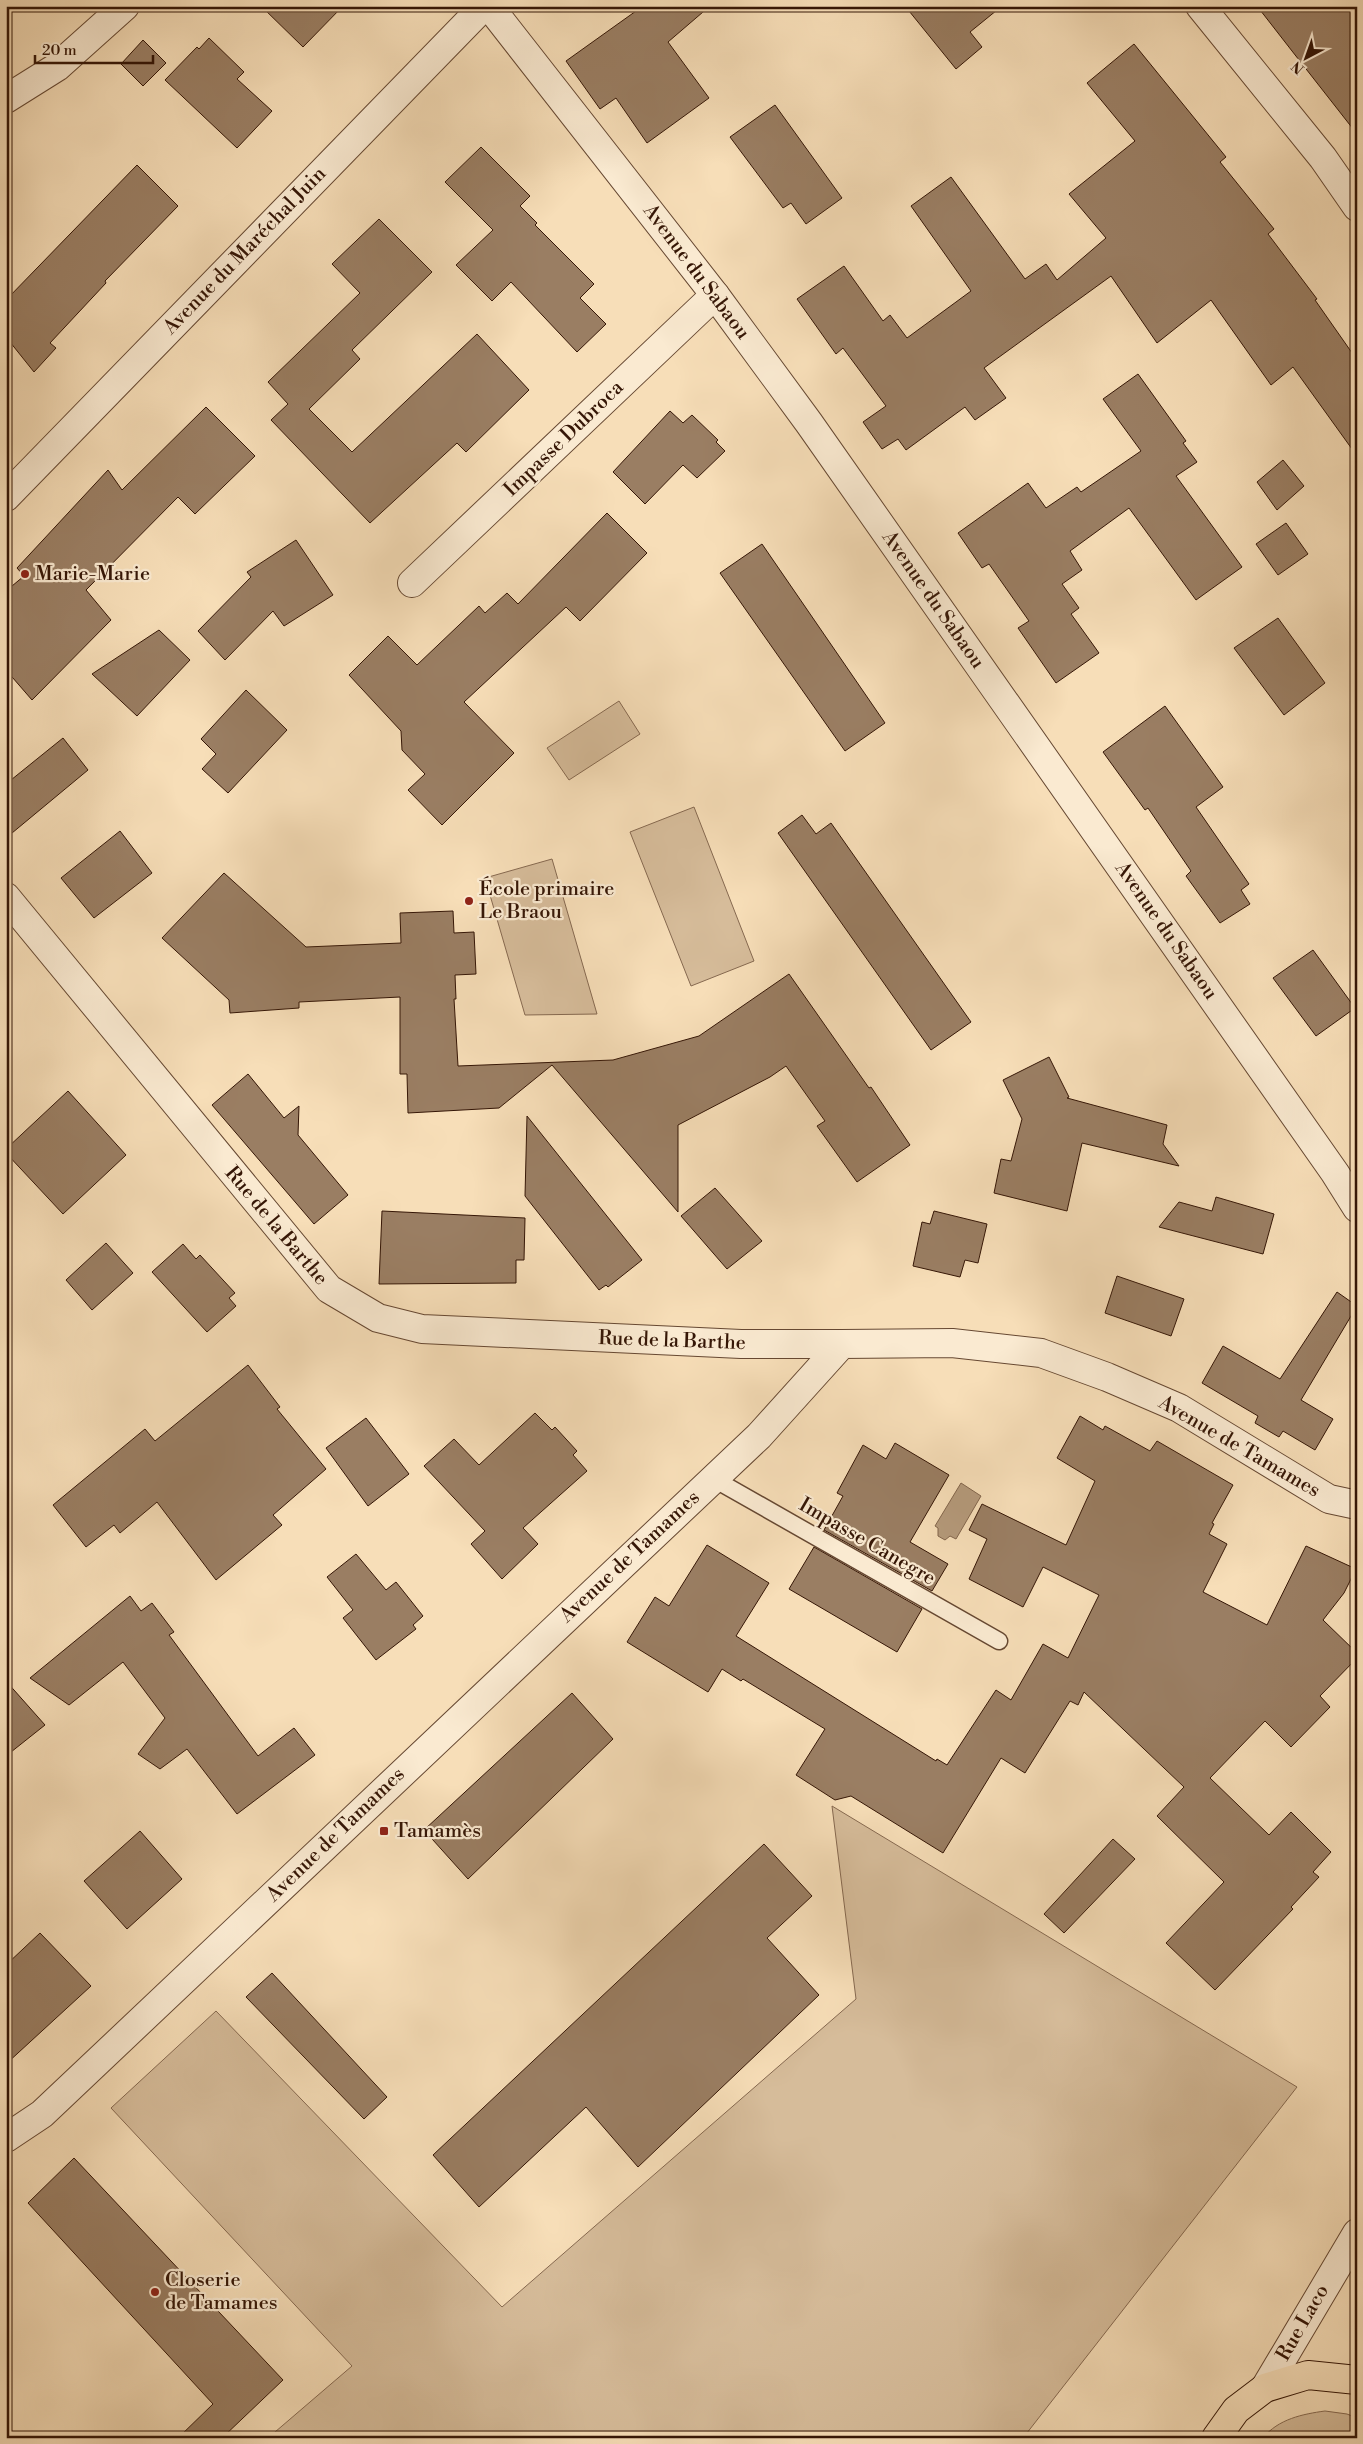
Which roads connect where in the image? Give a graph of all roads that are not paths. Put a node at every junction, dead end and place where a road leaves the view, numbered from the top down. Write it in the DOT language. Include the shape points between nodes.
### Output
graph roads {
  1 [pos="125,6"];
  2 [pos="484,6"];
  3 [pos="489,6"];
  4 [pos="1200,6"];
  5 [pos="6,98"];
  6 [pos="1357,207"];
  7 [pos="715,295"];
  8 [pos="6,497"];
  9 [pos="412,583"];
  10 [pos="6,897"];
  11 [pos="1357,1208"];
  12 [pos="842,1344"];
  13 [pos="714,1479"];
  14 [pos="1357,1505"];
  15 [pos="999,1641"];
  16 [pos="6,2138"];
  17 [pos="1357,2233"];
  18 [pos="1356,2378"];
  19 [pos="1265,2388"];
  20 [pos="1216,2438"];
  1 -- 5 [label="street" via="57,67"];
  2 -- 8 [label="street, Avenue du Maréchal Juin"];
  3 -- 7 [label="street, Avenue du Sabaou"];
  4 -- 6 [label="street" via="1323,158"];
  7 -- 9 [label="street, Impasse Dubroca"];
  7 -- 11 [label="street, Avenue du Sabaou" via="809,423"];
  10 -- 12 [label="street, Rue de la Barthe" via="329,1289 378,1318 422,1329 741,1344"];
  12 -- 13 [label="street, Avenue de Tamames" via="759,1436"];
  12 -- 14 [label="street, Avenue de Tamames" via="952,1343 1041,1353 1179,1408 1329,1499"];
  13 -- 15 [label="lane, Impasse Canegre"];
  13 -- 16 [label="street, Avenue de Tamames" via="42,2114"];
  17 -- 19 [label="street, Rue Laco"];
  18 -- 19 [label="main road" via="1308,2375"];
  19 -- 20 [label="main road" via="1236,2410"];
}
